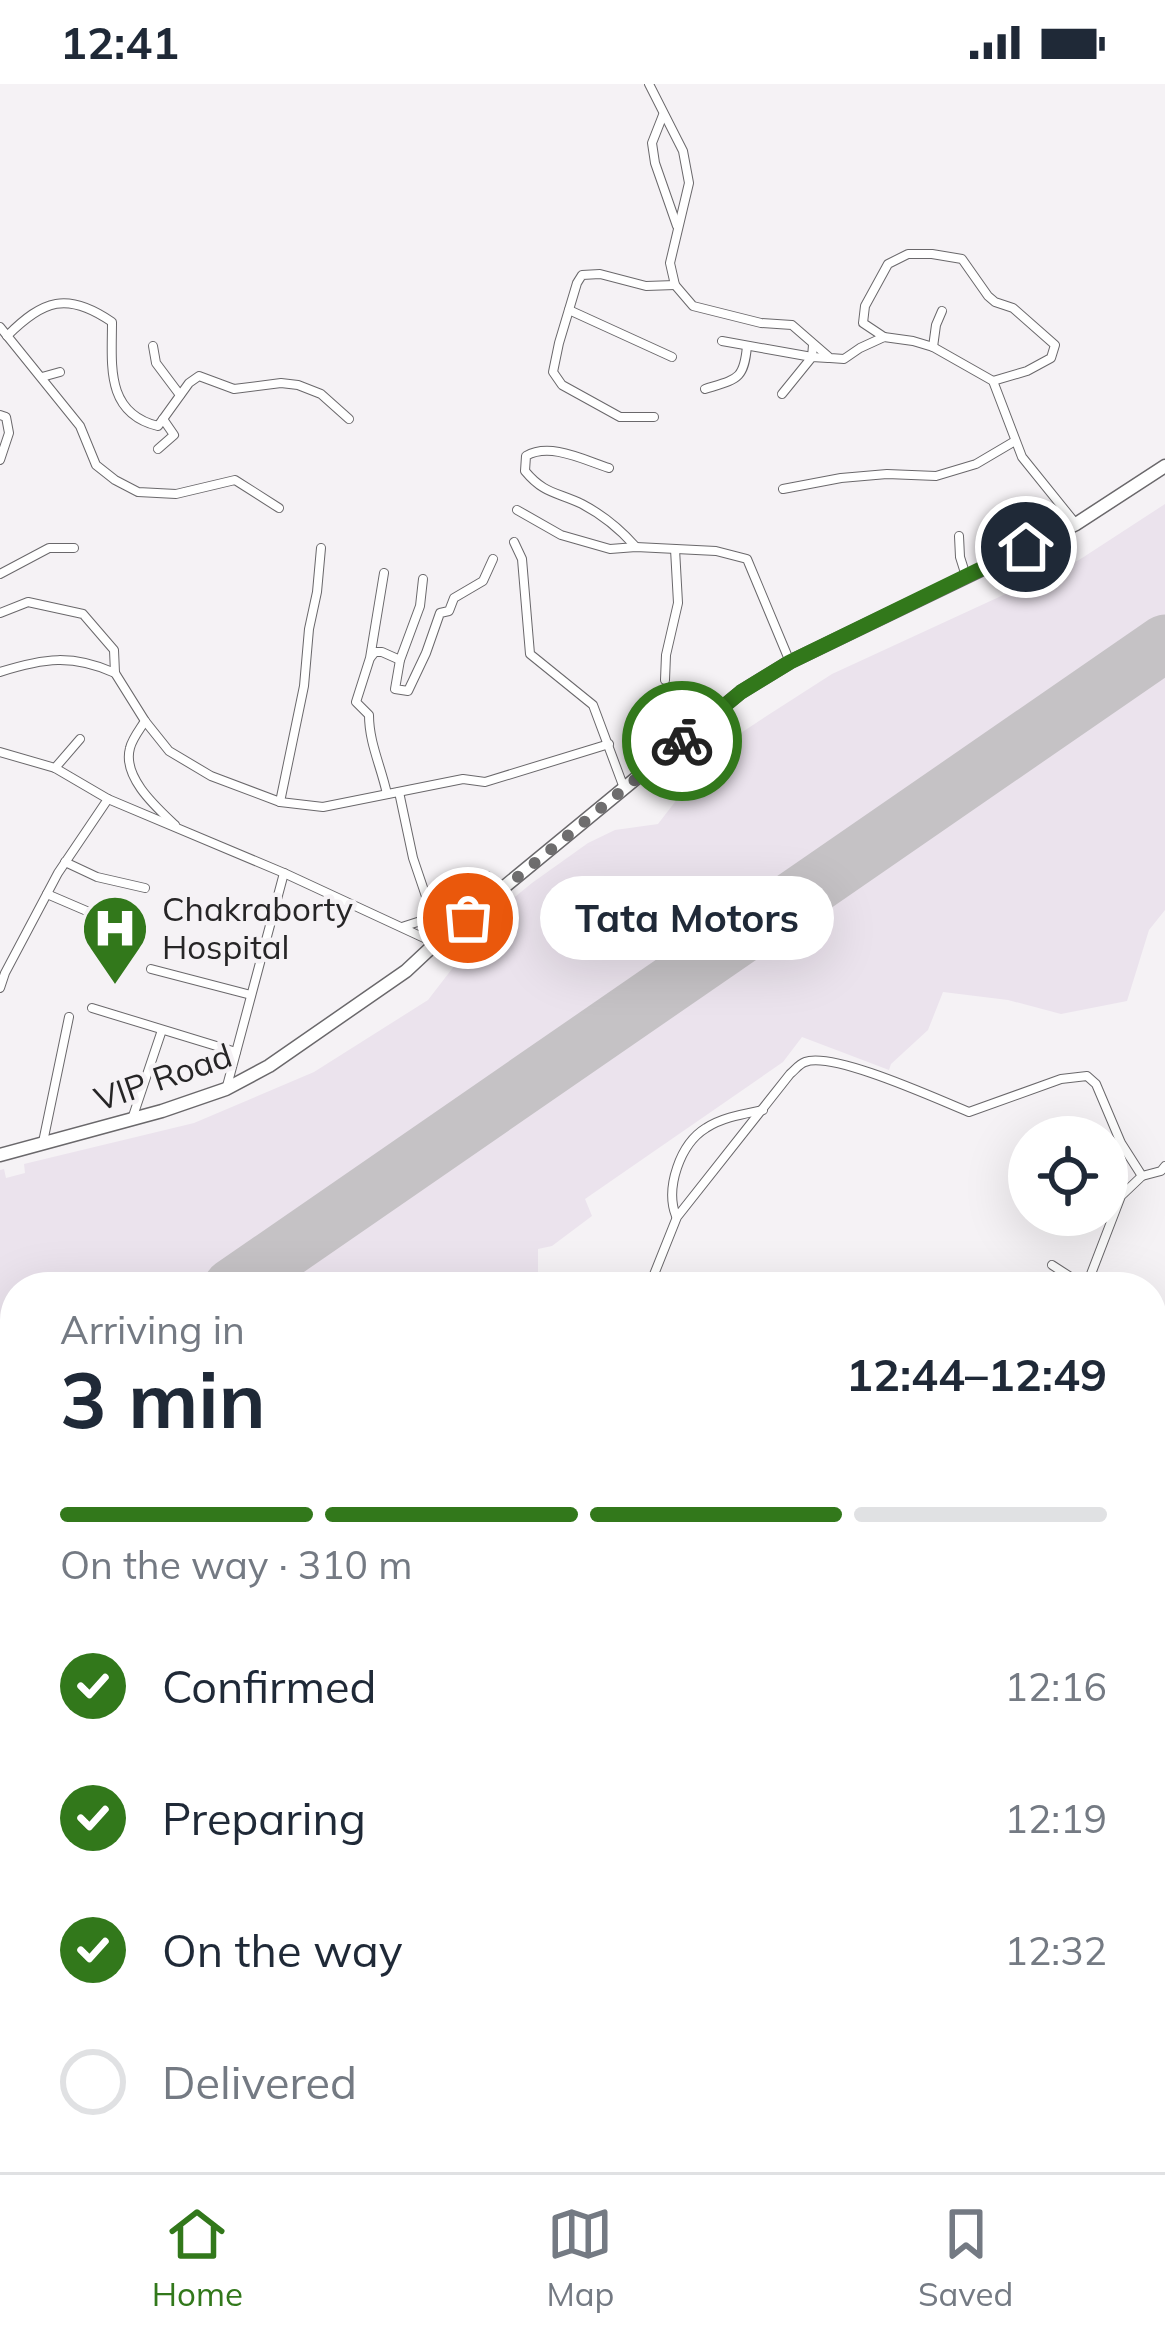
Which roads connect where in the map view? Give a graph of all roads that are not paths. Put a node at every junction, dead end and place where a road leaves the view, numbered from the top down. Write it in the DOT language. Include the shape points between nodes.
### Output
graph roads {
  1 [pos="649,84"];
  2 [pos="664,114"];
  3 [pos="677,227"];
  4 [pos="675,285"];
  5 [pos="569,310"];
  6 [pos="942,311"];
  7 [pos="0,327"];
  8 [pos="7,336"];
  9 [pos="884,338"];
  10 [pos="722,341"];
  11 [pos="813,344"];
  12 [pos="153,346"];
  13 [pos="747,346"];
  14 [pos="933,347"];
  15 [pos="672,357"];
  16 [pos="812,357"];
  17 [pos="830,358"];
  18 [pos="60,372"];
  19 [pos="43,377"];
  20 [pos="993,381"];
  21 [pos="705,389"];
  22 [pos="782,394"];
  23 [pos="180,395"];
  24 [pos="0,415"];
  25 [pos="654,417"];
  26 [pos="163,419"];
  27 [pos="349,419"];
  28 [pos="1015,441"];
  29 [pos="158,449"];
  30 [pos="0,460"];
  31 [pos="1165,466"];
  32 [pos="609,468"];
  33 [pos="783,489"];
  34 [pos="278,508"];
  35 [pos="517,510"];
  36 [pos="1076,524"];
  37 [pos="959,536"];
  38 [pos="514,542"];
  39 [pos="636,547"];
  40 [pos="74,548"];
  41 [pos="321,548"];
  42 [pos="675,549"];
  43 [pos="493,559"];
  44 [pos="384,573"];
  45 [pos="0,574"];
  46 [pos="966,576"];
  47 [pos="423,579"];
  48 [pos="0,613"];
  49 [pos="370,658"];
  50 [pos="400,660"];
  51 [pos="790,662"];
  52 [pos="0,672"];
  53 [pos="116,673"];
  54 [pos="665,680"];
  55 [pos="145,721"];
  56 [pos="80,740"];
  57 [pos="609,744"];
  58 [pos="0,752"];
  59 [pos="55,768"];
  60 [pos="625,789"];
  61 [pos="399,792"];
  62 [pos="388,794"];
  63 [pos="108,800"];
  64 [pos="280,802"];
  65 [pos="179,829"];
  66 [pos="65,862"];
  67 [pos="284,873"];
  68 [pos="487,876"];
  69 [pos="145,888"];
  70 [pos="47,894"];
  71 [pos="96,915"];
  72 [pos="433,917"];
  73 [pos="401,927"];
  74 [pos="436,944"];
  75 [pos="151,969"];
  76 [pos="0,988"];
  77 [pos="251,995"];
  78 [pos="92,1009"];
  79 [pos="69,1017"];
  80 [pos="162,1030"];
  81 [pos="236,1052"];
  82 [pos="226,1089"];
  83 [pos="764,1110"];
  84 [pos="132,1119"];
  85 [pos="43,1143"];
  86 [pos="0,1155"];
  87 [pos="1165,1166"];
  88 [pos="1142,1176"];
  89 [pos="676,1217"];
  90 [pos="1052,1265"];
  91 [pos="656,1272"];
  92 [pos="1063,1272"];
  93 [pos="1092,1272"];
  1 -- 2 [label="street"];
  2 -- 3 [label="street" via="652,143"];
  2 -- 3 [label="street" via="689,183"];
  3 -- 4 [label="street"];
  4 -- 5 [label="street" via="583,275"];
  4 -- 11 [label="street" via="692,306 792,325"];
  5 -- 15 [label="street"];
  5 -- 25 [label="street" via="554,372 562,386 620,417"];
  6 -- 14 [label="street"];
  7 -- 8 [label="street"];
  8 -- 19 [label="street"];
  8 -- 26 [label="street" via="31,312 55,303 92,308 112,322 112,380 122,402 140,422 158,426"];
  9 -- 14 [label="street"];
  9 -- 17 [label="street"];
  9 -- 20 [label="street" via="863,323 888,264 908,254 962,259 988,296 1055,345 1051,358"];
  10 -- 13 [label="street"];
  11 -- 16 [label="street"];
  11 -- 17 [label="street"];
  12 -- 23 [label="street"];
  13 -- 16 [label="street"];
  13 -- 21 [label="street" via="736,380"];
  14 -- 20 [label="street"];
  16 -- 17 [label="street"];
  16 -- 22 [label="street"];
  18 -- 19 [label="street"];
  19 -- 34 [label="street" via="80,426 96,465 127,486 176,494 235,479"];
  20 -- 28 [label="street"];
  23 -- 26 [label="street"];
  23 -- 27 [label="street" via="199,376 234,389 281,382 322,394"];
  24 -- 30 [label="street" via="9,433"];
  26 -- 29 [label="street" via="174,435"];
  28 -- 33 [label="street" via="936,476 887,474"];
  28 -- 36 [label="street"];
  31 -- 36 [label="main road, VIP Road"];
  32 -- 39 [label="street" via="536,451 526,456 525,471 538,487 602,514"];
  35 -- 39 [label="street" via="560,535 610,549"];
  36 -- 46 [label="main road, VIP Road"];
  37 -- 46 [label="street"];
  38 -- 57 [label="street" via="530,654 592,705"];
  39 -- 42 [label="street"];
  40 -- 45 [label="street" via="49,548"];
  41 -- 64 [label="street"];
  42 -- 51 [label="street" via="747,559"];
  42 -- 54 [label="street" via="678,603"];
  43 -- 50 [label="street" via="482,581 440,613 408,691 395,689"];
  44 -- 49 [label="street"];
  46 -- 51 [label="main road, VIP Road"];
  47 -- 50 [label="street"];
  48 -- 53 [label="street" via="28,602 83,614 114,650"];
  49 -- 50 [label="street" via="382,652"];
  49 -- 62 [label="street" via="356,702 369,715"];
  51 -- 60 [label="main road, VIP Road" via="741,692"];
  52 -- 53 [label="street" via="64,658"];
  53 -- 55 [label="street"];
  55 -- 64 [label="street" via="169,751"];
  55 -- 65 [label="street" via="128,752 130,768"];
  56 -- 59 [label="street"];
  57 -- 60 [label="street"];
  57 -- 61 [label="street" via="485,782"];
  58 -- 59 [label="street"];
  59 -- 63 [label="street"];
  60 -- 74 [label="main road, VIP Road"];
  61 -- 62 [label="street"];
  61 -- 72 [label="street"];
  62 -- 64 [label="street" via="323,807"];
  63 -- 65 [label="street"];
  63 -- 66 [label="street"];
  65 -- 67 [label="street"];
  66 -- 69 [label="street"];
  66 -- 70 [label="street"];
  67 -- 73 [label="street"];
  67 -- 77 [label="street"];
  68 -- 72 [label="street"];
  70 -- 71 [label="street"];
  70 -- 76 [label="street"];
  72 -- 73 [label="street"];
  73 -- 74 [label="street"];
  74 -- 82 [label="main road, VIP Road" via="289,1053"];
  75 -- 77 [label="street"];
  77 -- 81 [label="street"];
  78 -- 80 [label="street"];
  79 -- 85 [label="street"];
  80 -- 81 [label="street"];
  80 -- 84 [label="street"];
  81 -- 82 [label="street"];
  82 -- 84 [label="main road, VIP Road"];
  83 -- 88 [label="street" via="806,1061 830,1061 969,1112 1088,1076"];
  83 -- 89 [label="street"];
  83 -- 89 [label="street" via="704,1129 686,1150 674,1178"];
  84 -- 85 [label="main road, VIP Road"];
  85 -- 86 [label="main road, VIP Road"];
  87 -- 88 [label="street"];
  88 -- 93 [label="street" via="1120,1196"];
  89 -- 91 [label="street"];
  90 -- 92 [label="street"];
}
